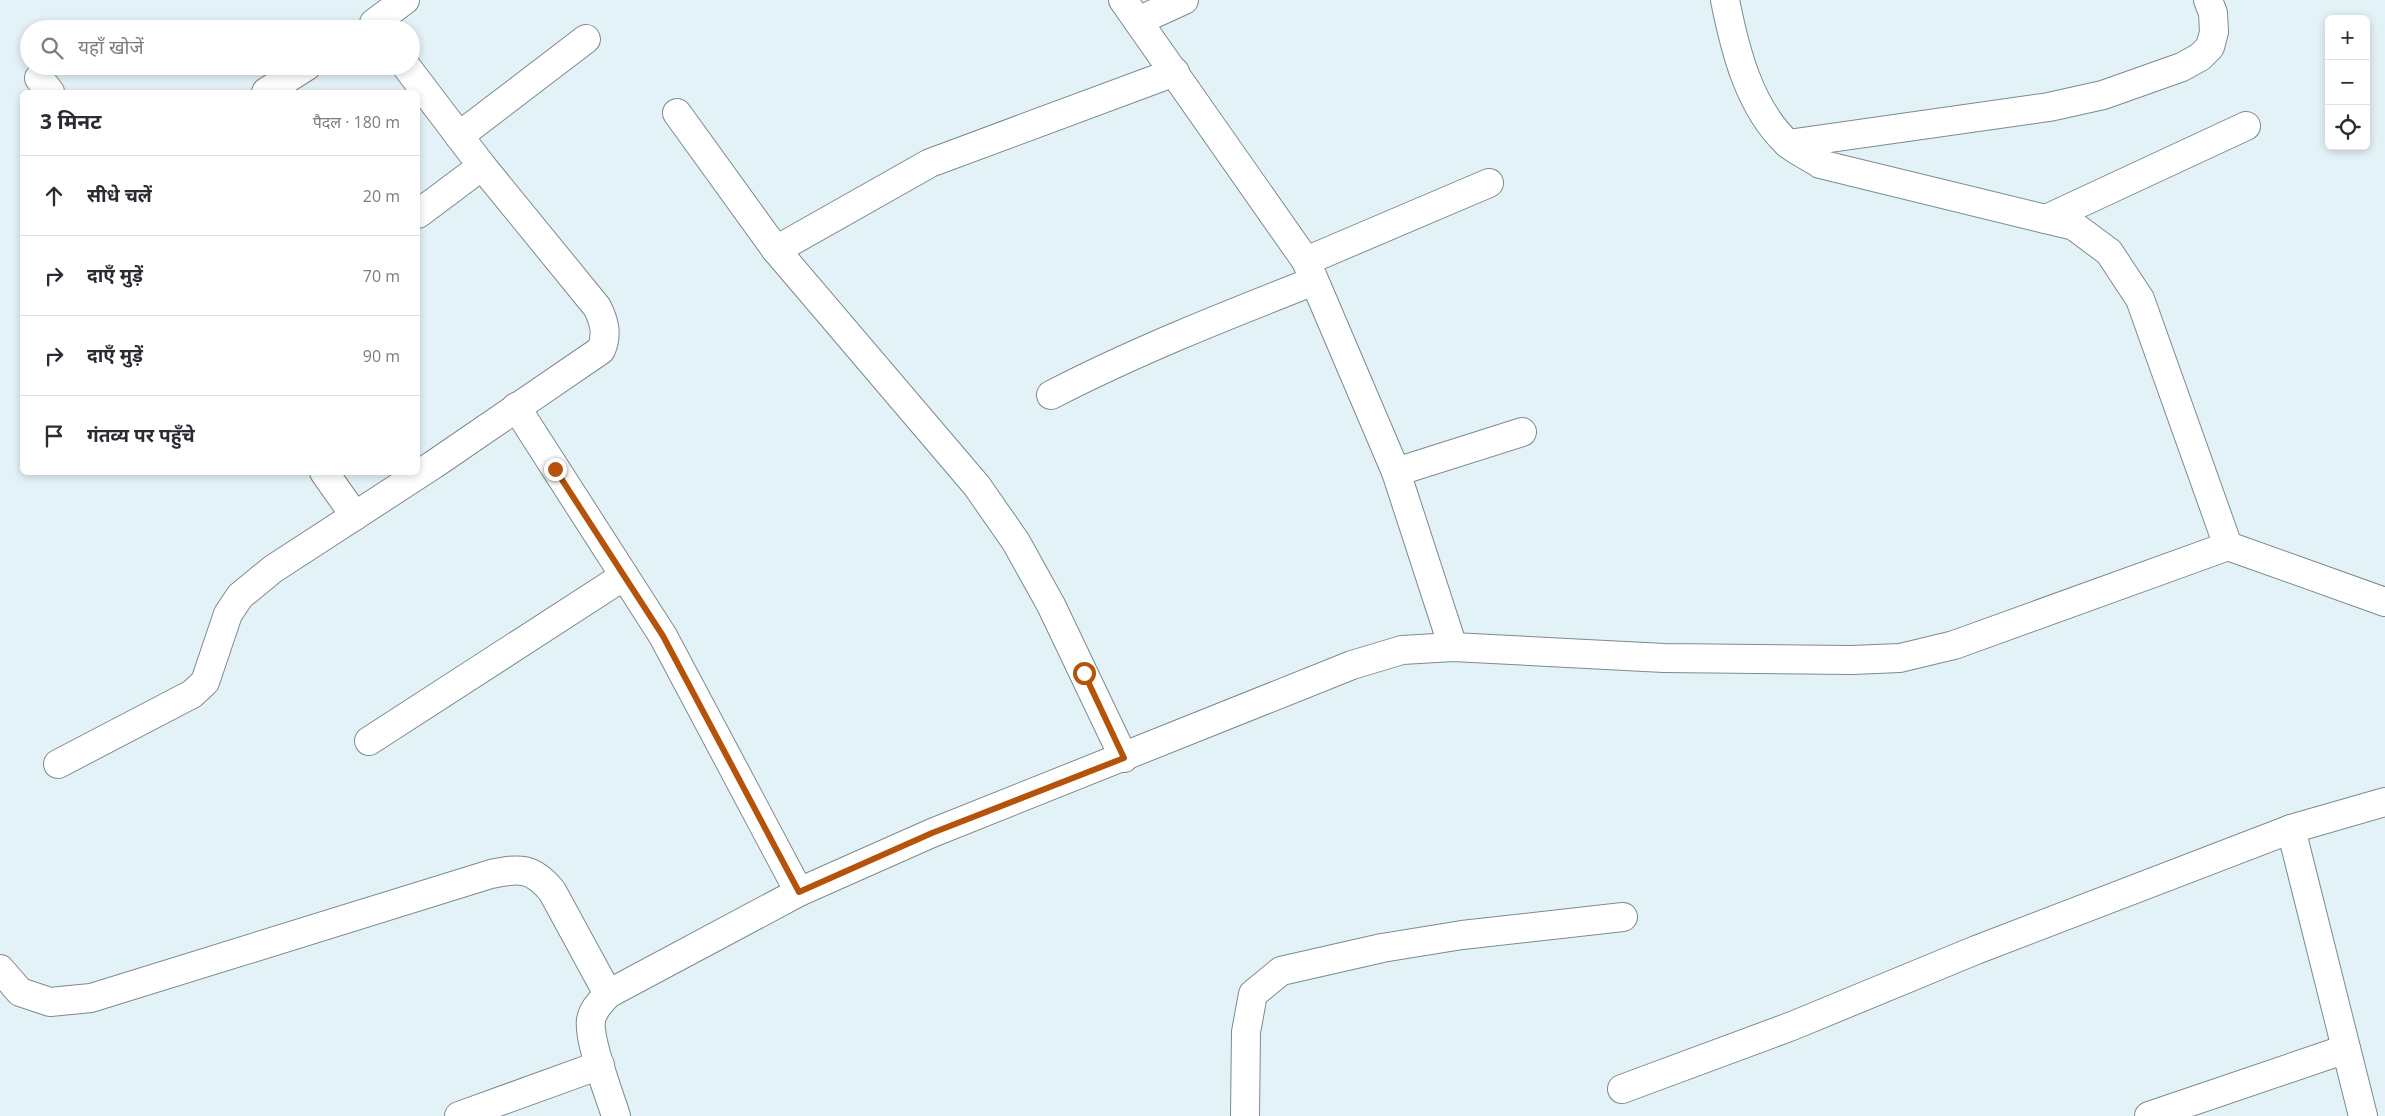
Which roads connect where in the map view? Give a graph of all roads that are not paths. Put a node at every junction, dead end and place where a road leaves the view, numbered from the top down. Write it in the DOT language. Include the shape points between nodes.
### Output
graph roads {
  1 [pos="405,0"];
  2 [pos="1184,0"];
  3 [pos="1725,0"];
  4 [pos="2208,0"];
  5 [pos="1130,10"];
  6 [pos="381,20"];
  7 [pos="586,39"];
  8 [pos="1174,72"];
  9 [pos="293,75"];
  10 [pos="413,75"];
  11 [pos="269,90"];
  12 [pos="677,113"];
  13 [pos="2246,126"];
  14 [pos="459,136"];
  15 [pos="1788,144"];
  16 [pos="482,166"];
  17 [pos="1489,183"];
  18 [pos="420,212"];
  19 [pos="2046,219"];
  20 [pos="776,250"];
  21 [pos="1310,271"];
  22 [pos="1051,394"];
  23 [pos="516,407"];
  24 [pos="1522,432"];
  25 [pos="1396,472"];
  26 [pos="420,474"];
  27 [pos="326,475"];
  28 [pos="419,475"];
  29 [pos="355,516"];
  30 [pos="2228,546"];
  31 [pos="624,576"];
  32 [pos="2385,602"];
  33 [pos="1453,647"];
  34 [pos="369,741"];
  35 [pos="1124,758"];
  36 [pos="58,764"];
  37 [pos="2385,802"];
  38 [pos="2291,829"];
  39 [pos="799,892"];
  40 [pos="1623,917"];
  41 [pos="0,969"];
  42 [pos="608,994"];
  43 [pos="2346,1049"];
  44 [pos="600,1065"];
  45 [pos="1622,1089"];
  46 [pos="1239,1114"];
  47 [pos="459,1116"];
  48 [pos="616,1116"];
  49 [pos="2149,1116"];
  50 [pos="2363,1116"];
  1 -- 6 [label="street"];
  2 -- 5 [label="street"];
  3 -- 15 [label="street" via="1735,49 1764,117"];
  4 -- 15 [label="street" via="2213,13 2214,32 2210,47 2200,57 2182,67 2104,95 2049,107"];
  5 -- 8 [label="street"];
  7 -- 14 [label="street"];
  8 -- 20 [label="street" via="930,163"];
  8 -- 21 [label="street"];
  9 -- 11 [label="street"];
  10 -- 14 [label="street"];
  12 -- 20 [label="street"];
  13 -- 19 [label="street"];
  14 -- 16 [label="street"];
  15 -- 19 [label="street" via="1820,164"];
  16 -- 18 [label="street"];
  16 -- 23 [label="street" via="597,306 605,323 602,350"];
  17 -- 21 [label="street"];
  19 -- 30 [label="street" via="2074,226 2109,252 2140,299"];
  20 -- 35 [label="street" via="977,486 1016,542 1051,605"];
  21 -- 22 [label="street"];
  21 -- 25 [label="street"];
  23 -- 26 [label="street"];
  23 -- 31 [label="street"];
  24 -- 25 [label="street"];
  25 -- 33 [label="street"];
  27 -- 29 [label="street"];
  28 -- 29 [label="street"];
  29 -- 36 [label="street" via="273,569 240,596 228,614 205,682 192,694"];
  30 -- 32 [label="street"];
  30 -- 33 [label="street" via="1954,645 1900,658 1664,658"];
  31 -- 34 [label="street"];
  31 -- 39 [label="street" via="663,636"];
  33 -- 35 [label="street" via="1402,650 1352,665"];
  35 -- 39 [label="street" via="932,833"];
  37 -- 38 [label="street"];
  38 -- 43 [label="street"];
  38 -- 45 [label="street" via="1976,950 1792,1026"];
  39 -- 42 [label="street"];
  40 -- 46 [label="street" via="1453,936 1281,971 1253,994 1246,1032"];
  41 -- 42 [label="street" via="20,992 50,1002 91,998 517,868 540,877 552,892"];
  42 -- 44 [label="street" via="596,1007 591,1021"];
  43 -- 49 [label="street"];
  43 -- 50 [label="street"];
  44 -- 47 [label="street"];
  44 -- 48 [label="street"];
}
